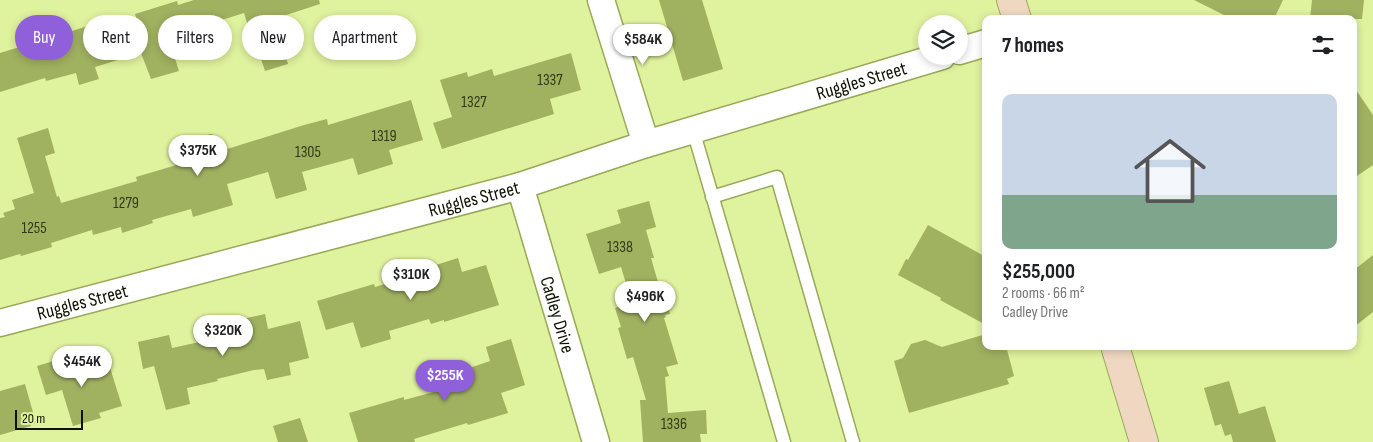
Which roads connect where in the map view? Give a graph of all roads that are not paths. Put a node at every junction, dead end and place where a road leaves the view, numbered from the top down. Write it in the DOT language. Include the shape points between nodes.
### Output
graph roads {
  1 [pos="601,0"];
  2 [pos="1011,0"];
  3 [pos="1016,15"];
  4 [pos="982,44"];
  5 [pos="968,48"];
  6 [pos="918,63"];
  7 [pos="693,130"];
  8 [pos="646,144"];
  9 [pos="520,186"];
  10 [pos="712,197"];
  11 [pos="0,323"];
  12 [pos="1116,350"];
  13 [pos="596,442"];
  14 [pos="784,442"];
  15 [pos="853,442"];
  16 [pos="1144,442"];
  1 -- 8 [label="street"];
  2 -- 3 [label="main road"];
  4 -- 5 [label="street"];
  6 -- 7 [label="street, Ruggles Street"];
  7 -- 8 [label="street, Ruggles Street"];
  7 -- 10 [label="lane"];
  8 -- 9 [label="street, Ruggles Street"];
  9 -- 11 [label="street, Ruggles Street"];
  9 -- 13 [label="street, Cadley Drive"];
  10 -- 14 [label="lane"];
  10 -- 15 [label="lane" via="777,178"];
  12 -- 16 [label="main road"];
}
